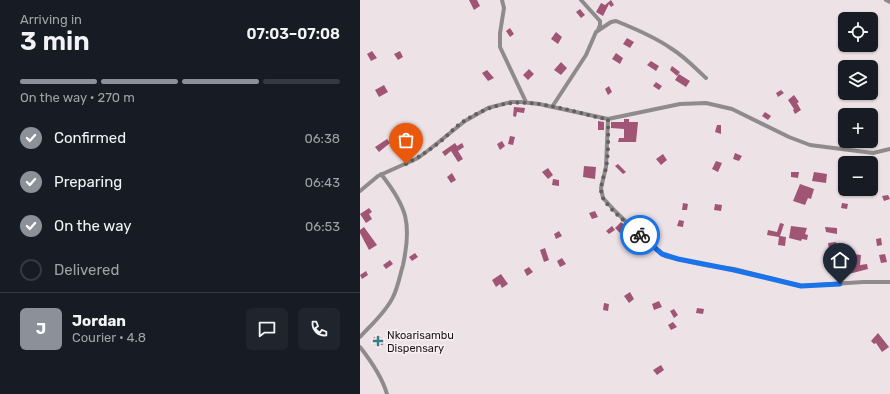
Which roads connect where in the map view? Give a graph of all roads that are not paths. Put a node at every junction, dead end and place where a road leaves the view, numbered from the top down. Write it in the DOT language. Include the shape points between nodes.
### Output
graph roads {
  1 [pos="502,0"];
  2 [pos="581,0"];
  3 [pos="886,0"];
  4 [pos="890,2"];
  5 [pos="598,31"];
  6 [pos="706,78"];
  7 [pos="526,102"];
  8 [pos="552,107"];
  9 [pos="608,119"];
  10 [pos="890,149"];
  11 [pos="382,174"];
  12 [pos="360,191"];
  13 [pos="890,282"];
  14 [pos="360,337"];
  15 [pos="360,347"];
  16 [pos="387,394"];
  1 -- 7 [label="street" via="504,8 500,47"];
  2 -- 5 [label="street" via="600,21"];
  3 -- 4 [label="street"];
  5 -- 6 [label="street" via="611,22 639,30 673,49"];
  5 -- 8 [label="street" via="586,55"];
  7 -- 8 [label="street"];
  7 -- 11 [label="street" via="511,102 488,108 465,120 418,158"];
  8 -- 9 [label="street"];
  9 -- 10 [label="street" via="680,104 706,103 732,109 789,138 810,145 873,153"];
  9 -- 13 [label="street" via="607,161 601,188 603,198 665,256 801,286"];
  11 -- 12 [label="street"];
  11 -- 14 [label="street" via="404,210 408,240 393,297"];
  15 -- 16 [label="street"];
}
